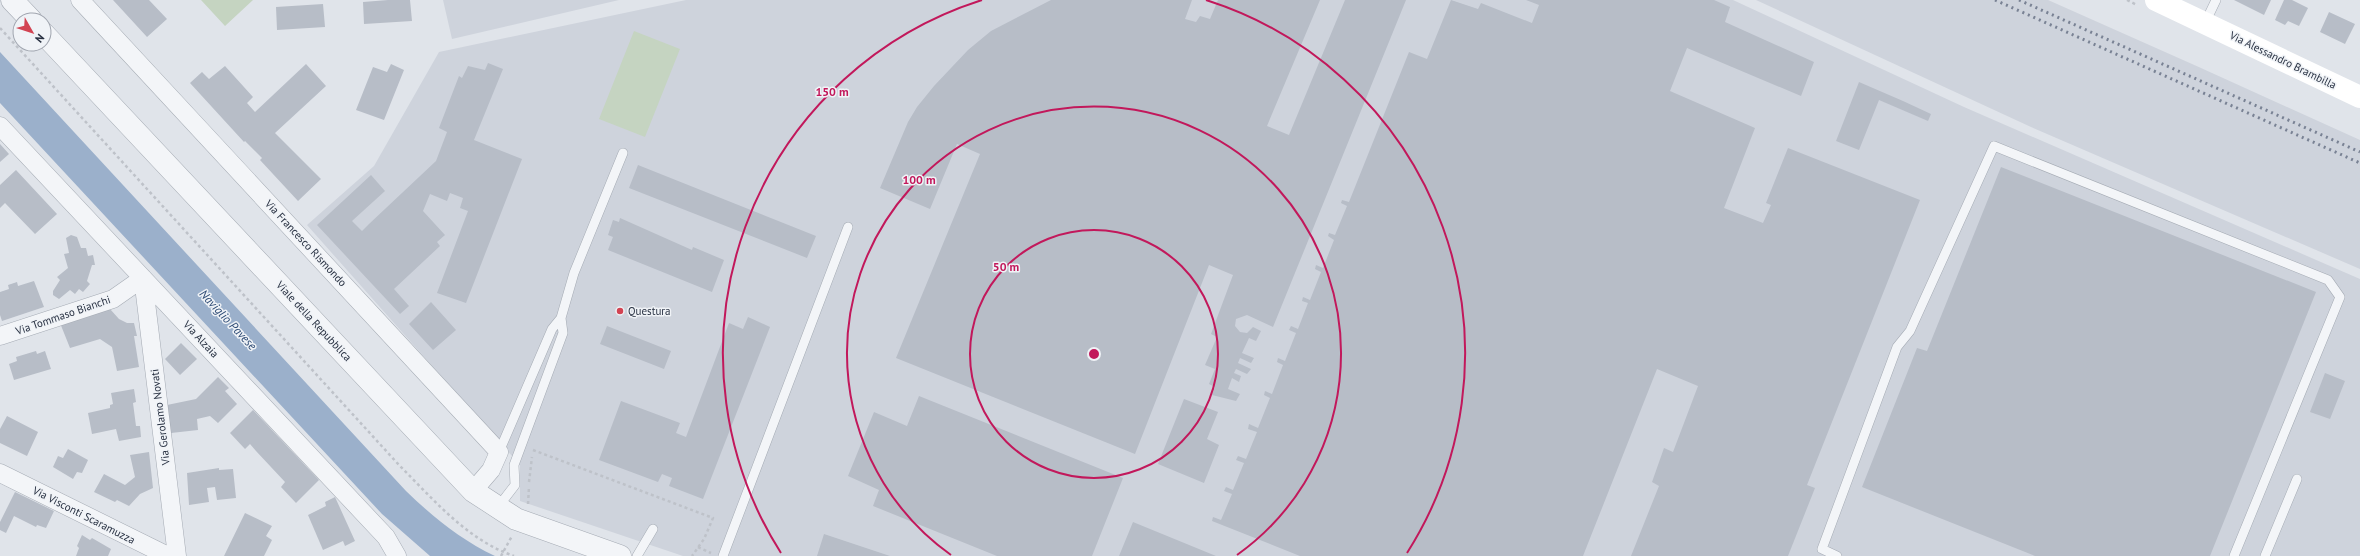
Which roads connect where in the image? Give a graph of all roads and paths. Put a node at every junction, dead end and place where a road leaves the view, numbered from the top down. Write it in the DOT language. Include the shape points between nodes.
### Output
graph roads {
  1 [pos="12,0"];
  2 [pos="80,0"];
  3 [pos="2156,0"];
  4 [pos="2216,0"];
  5 [pos="23,12"];
  6 [pos="2206,23"];
  7 [pos="0,28"];
  8 [pos="52,43"];
  9 [pos="2360,97"];
  10 [pos="0,126"];
  11 [pos="622,154"];
  12 [pos="848,227"];
  13 [pos="143,278"];
  14 [pos="561,318"];
  15 [pos="0,336"];
  16 [pos="521,446"];
  17 [pos="499,452"];
  18 [pos="0,473"];
  19 [pos="2297,479"];
  20 [pos="473,491"];
  21 [pos="497,508"];
  22 [pos="653,529"];
  23 [pos="698,547"];
  24 [pos="503,552"];
  25 [pos="712,553"];
  26 [pos="168,556"];
  27 [pos="177,556"];
  28 [pos="397,556"];
  29 [pos="501,556"];
  30 [pos="514,556"];
  31 [pos="620,556"];
  32 [pos="637,556"];
  33 [pos="692,556"];
  34 [pos="723,556"];
  35 [pos="1837,556"];
  36 [pos="2234,556"];
  37 [pos="2265,556"];
  1 -- 5 [label="street"];
  2 -- 17 [label="street, Via Francesco Rismondo"];
  3 -- 6 [label="main road, Via Alessandro Brambilla"];
  4 -- 6 [label="lane"];
  6 -- 9 [label="main road, Via Alessandro Brambilla"];
  7 -- 24 [label="path" via="399,465 455,522"];
  8 -- 20 [label="street, Viale della Repubblica"];
  10 -- 13 [label="street, Via Alzaia"];
  11 -- 14 [label="lane" via="574,273"];
  12 -- 34 [label="lane"];
  13 -- 15 [label="street, Via Tommaso Bianchi" via="113,299"];
  13 -- 27 [label="street, Via Gerolamo Novati"];
  13 -- 28 [label="street, Via Alzaia" via="386,537"];
  14 -- 16 [label="lane" via="563,334"];
  14 -- 17 [label="lane" via="552,329"];
  16 -- 21 [label="lane" via="514,465 515,485"];
  16 -- 23 [label="path" via="713,518"];
  17 -- 20 [label="street" via="491,470"];
  18 -- 26 [label="street, Via Visconti Scaramuzza"];
  19 -- 37 [label="lane"];
  20 -- 21 [label="street, Viale della Repubblica"];
  21 -- 31 [label="street, Viale della Repubblica" via="521,521"];
  22 -- 32 [label="lane"];
  23 -- 25 [label="path"];
  23 -- 33 [label="path"];
  24 -- 29 [label="path"];
  24 -- 30 [label="path"];
  35 -- 36 [label="lane" via="1822,549 1897,347 1910,331 1994,146 2328,280 2340,297"];
}
